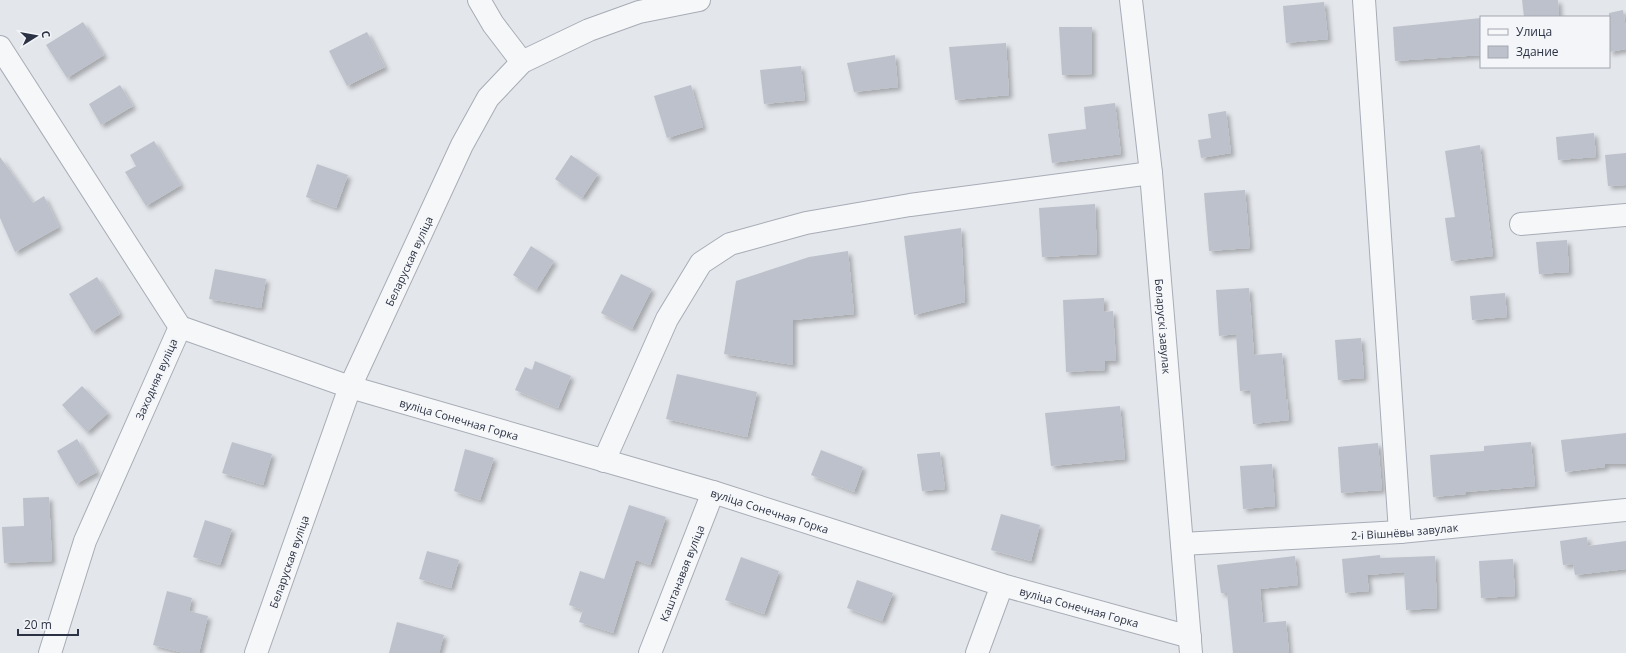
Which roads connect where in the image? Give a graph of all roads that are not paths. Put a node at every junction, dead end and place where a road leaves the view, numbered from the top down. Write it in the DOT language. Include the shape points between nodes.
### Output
graph roads {
  1 [pos="479,0"];
  2 [pos="699,0"];
  3 [pos="1131,0"];
  4 [pos="1364,0"];
  5 [pos="0,47"];
  6 [pos="522,62"];
  7 [pos="1151,173"];
  8 [pos="1626,215"];
  9 [pos="1521,224"];
  10 [pos="180,326"];
  11 [pos="350,387"];
  12 [pos="604,461"];
  13 [pos="713,492"];
  14 [pos="1626,510"];
  15 [pos="1400,532"];
  16 [pos="1182,544"];
  17 [pos="1002,585"];
  18 [pos="1190,645"];
  19 [pos="50,653"];
  20 [pos="256,653"];
  21 [pos="650,653"];
  22 [pos="977,653"];
  1 -- 6 [label="street" via="493,24"];
  2 -- 6 [label="street, Беларуская вуліца" via="639,12 589,30"];
  3 -- 7 [label="street, Беларускі завулак"];
  4 -- 15 [label="street"];
  5 -- 10 [label="street, Заходняя вуліца"];
  6 -- 11 [label="street, Беларуская вуліца" via="488,98 462,145"];
  7 -- 12 [label="street" via="910,205 806,223 730,244 701,262 667,319"];
  7 -- 16 [label="street, Беларускі завулак"];
  8 -- 9 [label="street"];
  10 -- 11 [label="street, вуліца Сонечная Горка"];
  10 -- 19 [label="street, Заходняя вуліца" via="85,541"];
  11 -- 12 [label="street, вуліца Сонечная Горка"];
  11 -- 20 [label="street, Беларуская вуліца"];
  12 -- 13 [label="street, вуліца Сонечная Горка"];
  13 -- 17 [label="street, вуліца Сонечная Горка"];
  13 -- 21 [label="street, Каштанавая вуліца"];
  14 -- 15 [label="street, 2-і Вішнёвы завулак"];
  15 -- 16 [label="street, 2-і Вішнёвы завулак"];
  16 -- 18 [label="street, Беларускі завулак"];
  17 -- 18 [label="street, вуліца Сонечная Горка"];
  17 -- 22 [label="street"];
}
